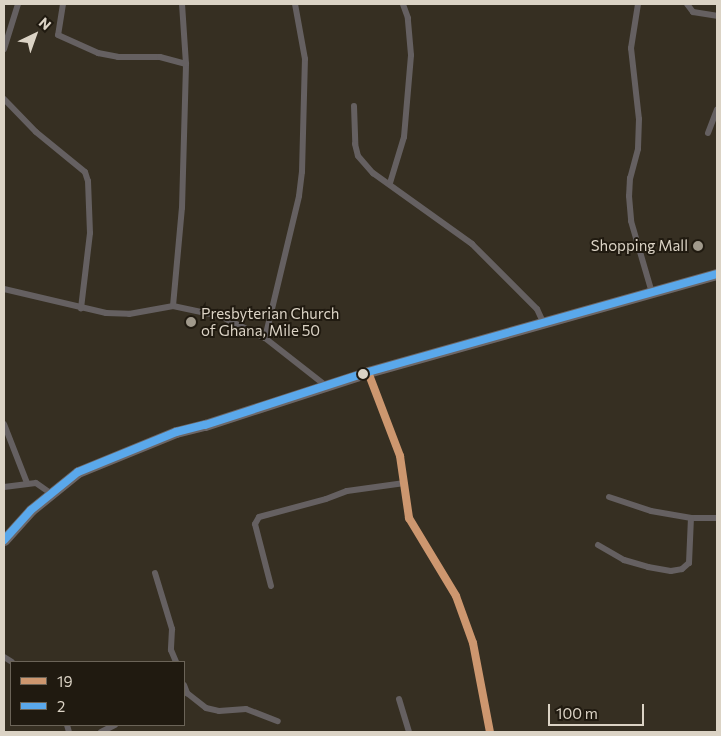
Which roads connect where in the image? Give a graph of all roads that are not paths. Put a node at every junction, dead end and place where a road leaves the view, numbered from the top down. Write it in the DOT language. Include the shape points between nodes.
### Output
graph roads {
  1 [pos="18,4"];
  2 [pos="63,4"];
  3 [pos="182,4"];
  4 [pos="294,4"];
  5 [pos="404,4"];
  6 [pos="638,4"];
  7 [pos="687,4"];
  8 [pos="717,16"];
  9 [pos="4,49"];
  10 [pos="186,64"];
  11 [pos="4,99"];
  12 [pos="354,106"];
  13 [pos="717,110"];
  14 [pos="708,133"];
  15 [pos="390,184"];
  16 [pos="717,274"];
  17 [pos="4,289"];
  18 [pos="652,293"];
  19 [pos="173,306"];
  20 [pos="81,308"];
  21 [pos="543,322"];
  22 [pos="265,338"];
  23 [pos="368,372"];
  24 [pos="326,385"];
  25 [pos="4,424"];
  26 [pos="27,483"];
  27 [pos="404,483"];
  28 [pos="4,487"];
  29 [pos="52,494"];
  30 [pos="609,497"];
  31 [pos="692,518"];
  32 [pos="717,518"];
  33 [pos="4,540"];
  34 [pos="598,545"];
  35 [pos="155,573"];
  36 [pos="271,586"];
  37 [pos="176,661"];
  38 [pos="185,692"];
  39 [pos="400,699"];
  40 [pos="278,721"];
  41 [pos="112,726"];
  42 [pos="101,732"];
  43 [pos="409,732"];
  44 [pos="490,732"];
  1 -- 9 [label="street"];
  2 -- 10 [label="street" via="58,35 98,53 118,57 160,57"];
  3 -- 10 [label="street"];
  4 -- 22 [label="street" via="305,59 302,172"];
  5 -- 15 [label="street" via="411,56 404,137"];
  6 -- 18 [label="street" via="631,48 639,119 638,149 628,196 631,221"];
  7 -- 8 [label="street" via="693,12"];
  10 -- 19 [label="street" via="182,208"];
  11 -- 20 [label="street" via="36,132 85,172 90,233"];
  12 -- 15 [label="street" via="358,156 373,173"];
  13 -- 14 [label="street"];
  15 -- 21 [label="street" via="472,244 537,309"];
  16 -- 18 [label="highway"];
  17 -- 20 [label="street"];
  18 -- 21 [label="highway"];
  19 -- 20 [label="street" via="129,314"];
  19 -- 22 [label="street" via="220,316"];
  21 -- 23 [label="highway"];
  22 -- 24 [label="street"];
  23 -- 24 [label="highway"];
  23 -- 27 [label="street" via="400,456"];
  24 -- 29 [label="highway" via="120,453 78,472"];
  25 -- 26 [label="street"];
  26 -- 28 [label="street"];
  26 -- 29 [label="street" via="36,483"];
  27 -- 36 [label="street" via="347,492 259,517 255,524"];
  27 -- 44 [label="street" via="409,518 456,596 473,643"];
  29 -- 33 [label="highway" via="31,510"];
  30 -- 31 [label="street" via="651,511"];
  31 -- 32 [label="street"];
  31 -- 34 [label="street" via="689,563 682,569 671,571 648,567 624,560"];
  35 -- 37 [label="street" via="172,629"];
  38 -- 40 [label="street" via="206,708 219,711 246,709"];
  39 -- 43 [label="street"];
  41 -- 42 [label="street"];
}
